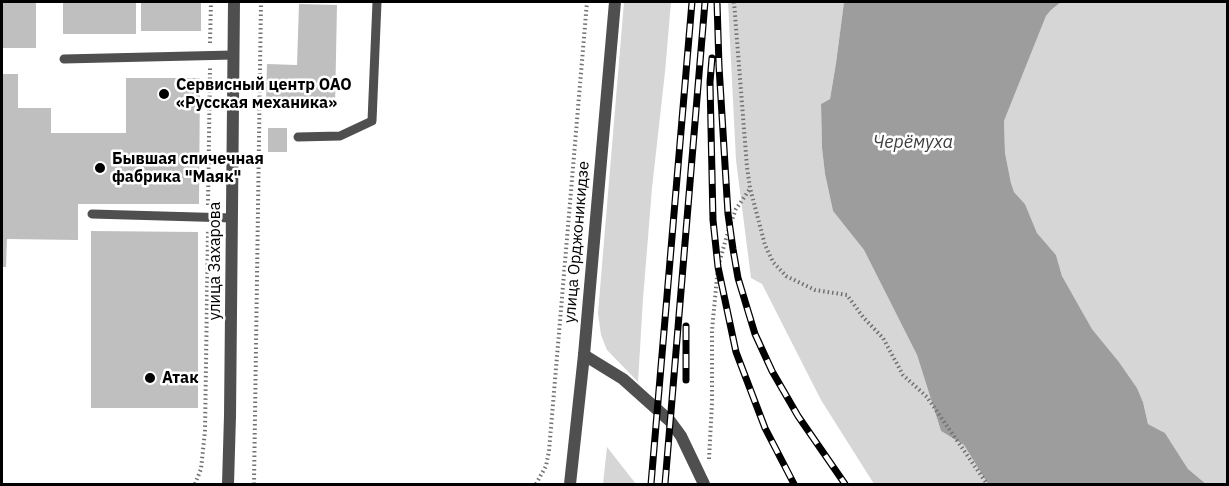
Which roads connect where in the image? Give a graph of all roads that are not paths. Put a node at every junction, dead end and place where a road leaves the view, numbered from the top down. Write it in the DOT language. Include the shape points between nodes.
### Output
graph roads {
  1 [pos="234,2"];
  2 [pos="377,2"];
  3 [pos="615,2"];
  4 [pos="234,55"];
  5 [pos="64,59"];
  6 [pos="298,137"];
  7 [pos="92,214"];
  8 [pos="232,218"];
  9 [pos="584,355"];
  10 [pos="228,484"];
  11 [pos="570,484"];
  12 [pos="704,484"];
  1 -- 4 [label="street, улица Захарова"];
  2 -- 6 [label="lane" via="372,121 340,136"];
  3 -- 9 [label="street, улица Орджоникидзе"];
  4 -- 5 [label="lane"];
  4 -- 8 [label="street, улица Захарова"];
  7 -- 8 [label="lane"];
  8 -- 10 [label="street, улица Захарова"];
  9 -- 11 [label="street, улица Орджоникидзе"];
  9 -- 12 [label="street" via="623,379 670,421"];
}
